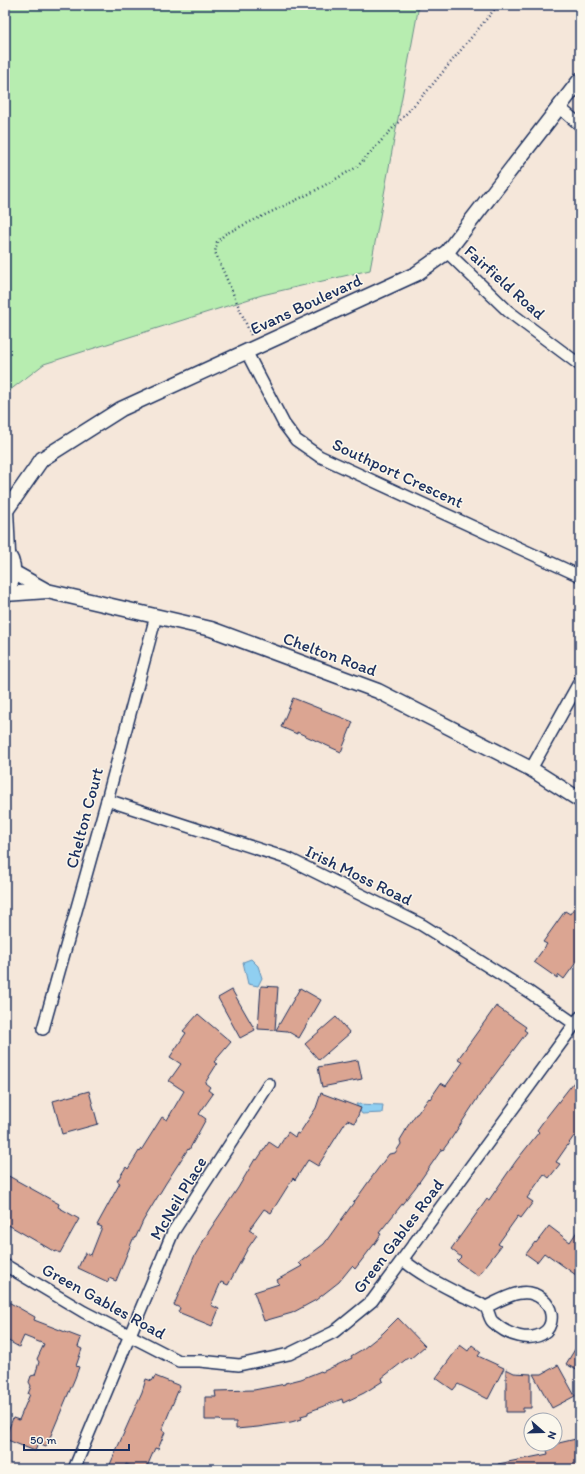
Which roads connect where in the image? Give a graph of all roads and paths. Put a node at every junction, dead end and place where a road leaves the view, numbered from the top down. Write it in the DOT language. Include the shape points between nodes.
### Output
graph roads {
  1 [pos="498,5"];
  2 [pos="580,80"];
  3 [pos="559,107"];
  4 [pos="580,124"];
  5 [pos="447,252"];
  6 [pos="252,349"];
  7 [pos="580,364"];
  8 [pos="6,511"];
  9 [pos="6,552"];
  10 [pos="13,572"];
  11 [pos="580,576"];
  12 [pos="47,591"];
  13 [pos="5,593"];
  14 [pos="156,616"];
  15 [pos="580,681"];
  16 [pos="531,769"];
  17 [pos="107,800"];
  18 [pos="580,800"];
  19 [pos="578,1020"];
  20 [pos="44,1028"];
  21 [pos="269,1084"];
  22 [pos="403,1260"];
  23 [pos="5,1265"];
  24 [pos="486,1308"];
  25 [pos="130,1336"];
  26 [pos="74,1469"];
  1 -- 6 [label="path" via="428,90 357,167 311,193 225,234 217,242 214,252"];
  2 -- 3 [label="street, Evans Boulevard"];
  3 -- 4 [label="street"];
  3 -- 5 [label="street, Evans Boulevard"];
  5 -- 6 [label="street, Evans Boulevard" via="416,274"];
  5 -- 7 [label="street, Fairfield Road" via="508,311"];
  6 -- 8 [label="street, Evans Boulevard" via="121,409 42,459"];
  6 -- 11 [label="street, Southport Crescent" via="284,424 296,440 319,456"];
  8 -- 9 [label="street, Evans Boulevard"];
  9 -- 10 [label="street, Evans Boulevard" via="11,560"];
  10 -- 12 [label="street, Chelton Road"];
  10 -- 13 [label="street"];
  12 -- 13 [label="street, Chelton Road"];
  12 -- 14 [label="street, Chelton Road"];
  14 -- 16 [label="street, Chelton Road" via="211,629 378,691"];
  14 -- 17 [label="street, Chelton Court"];
  15 -- 16 [label="street"];
  16 -- 18 [label="street, Chelton Road"];
  17 -- 19 [label="street, Irish Moss Road" via="289,859 422,925"];
  17 -- 20 [label="street, Chelton Court"];
  19 -- 22 [label="street, Green Gables Road"];
  21 -- 25 [label="street, McNeil Place" via="174,1232"];
  22 -- 24 [label="street" via="416,1271"];
  22 -- 25 [label="street, Green Gables Road" via="372,1301 334,1332 289,1354 239,1365 179,1361"];
  23 -- 25 [label="street, Green Gables Road"];
  24 -- 24 [label="street" via="492,1322 512,1334 527,1338 539,1336 548,1329 552,1319 546,1302 533,1293 522,1292"];
  25 -- 26 [label="street, McNeil Place"];
}
